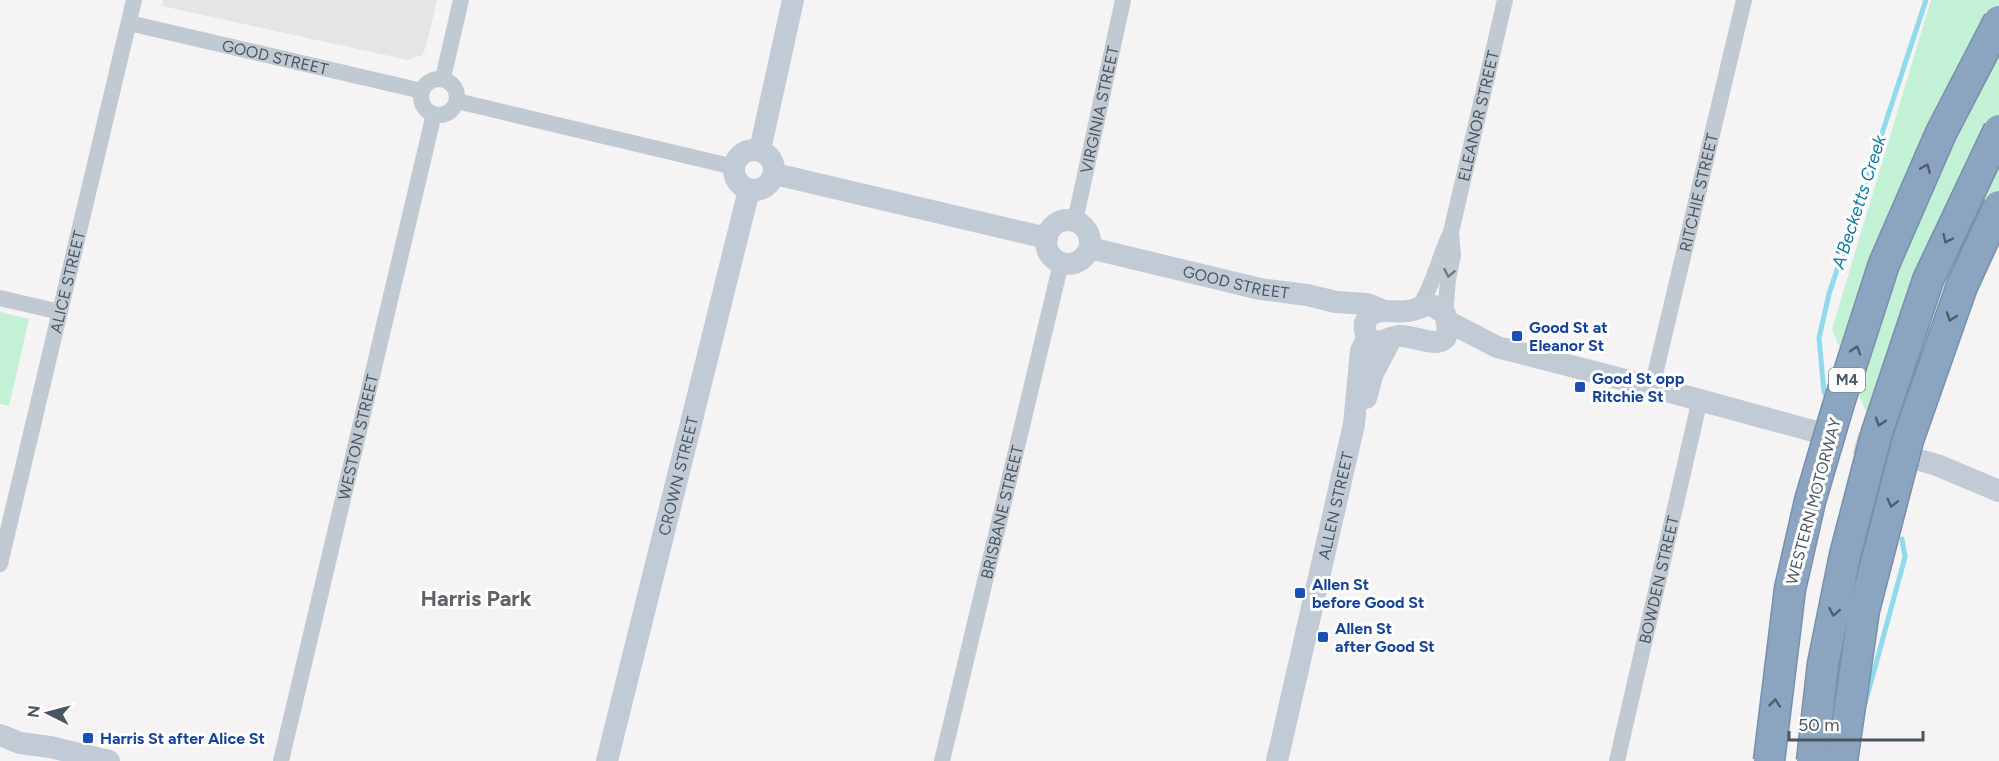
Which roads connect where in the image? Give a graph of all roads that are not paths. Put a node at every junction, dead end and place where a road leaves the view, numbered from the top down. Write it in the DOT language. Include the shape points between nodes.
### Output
graph roads {
  1 [pos="134,0"];
  2 [pos="461,0"];
  3 [pos="793,0"];
  4 [pos="1123,0"];
  5 [pos="1505,0"];
  6 [pos="1744,0"];
  7 [pos="1999,21"];
  8 [pos="129,23"];
  9 [pos="443,78"];
  10 [pos="422,91"];
  11 [pos="457,101"];
  12 [pos="435,114"];
  13 [pos="1999,130"];
  14 [pos="760,150"];
  15 [pos="734,167"];
  16 [pos="775,174"];
  17 [pos="749,190"];
  18 [pos="1999,206"];
  19 [pos="1075,220"];
  20 [pos="1451,232"];
  21 [pos="1047,238"];
  22 [pos="1090,248"];
  23 [pos="1061,263"];
  24 [pos="1260,289"];
  25 [pos="0,298"];
  26 [pos="1419,307"];
  27 [pos="1382,310"];
  28 [pos="60,312"];
  29 [pos="1446,318"];
  30 [pos="1374,335"];
  31 [pos="1434,342"];
  32 [pos="1497,347"];
  33 [pos="1652,387"];
  34 [pos="1700,399"];
  35 [pos="1824,434"];
  36 [pos="1923,462"];
  37 [pos="1999,492"];
  38 [pos="0,564"];
  39 [pos="0,735"];
  40 [pos="109,761"];
  41 [pos="281,761"];
  42 [pos="607,761"];
  43 [pos="942,761"];
  44 [pos="1277,761"];
  45 [pos="1617,761"];
  46 [pos="1769,761"];
  47 [pos="1812,761"];
  48 [pos="1842,761"];
  1 -- 8 [label="street, ALICE STREET"];
  2 -- 9 [label="street"];
  3 -- 14 [label="street"];
  4 -- 19 [label="street, VIRGINIA STREET"];
  5 -- 20 [label="street, ELEANOR STREET"];
  6 -- 33 [label="street, RITCHIE STREET"];
  46 -- 7 [label="highway, WESTERN MOTORWAY / M4, one-way, bridge" via="1790,589 1810,501 1845,383 1884,264 1941,133"];
  8 -- 10 [label="street, GOOD STREET"];
  8 -- 28 [label="street, ALICE STREET"];
  9 -- 10 [label="street" via="428,82"];
  9 -- 11 [label="street" via="453,84"];
  10 -- 12 [label="street" via="425,108"];
  11 -- 12 [label="street" via="451,111"];
  11 -- 15 [label="street"];
  12 -- 41 [label="street, WESTON STREET"];
  13 -- 47 [label="highway, M4, one-way, bridge" via="1928,280 1877,432 1825,653"];
  14 -- 15 [label="street" via="746,151"];
  14 -- 16 [label="street" via="770,157"];
  15 -- 17 [label="street" via="737,181"];
  16 -- 17 [label="street" via="768,186"];
  16 -- 21 [label="street"];
  17 -- 42 [label="street, CROWN STREET"];
  18 -- 48 [label="highway, one-way, bridge" via="1962,286 1908,440 1864,610"];
  19 -- 21 [label="street" via="1054,225"];
  19 -- 22 [label="street" via="1089,234"];
  20 -- 26 [label="street, ELEANOR STREET"];
  20 -- 29 [label="street, ELEANOR STREET, one-way" via="1453,255"];
  21 -- 23 [label="street" via="1049,253"];
  22 -- 23 [label="street" via="1082,260"];
  22 -- 24 [label="street, GOOD STREET"];
  23 -- 43 [label="street, BRISBANE STREET"];
  24 -- 27 [label="street, GOOD STREET" via="1367,304"];
  24 -- 30 [label="street" via="1333,312"];
  25 -- 28 [label="street"];
  26 -- 27 [label="street, GOOD STREET" via="1406,312"];
  26 -- 29 [label="street" via="1434,306"];
  27 -- 30 [label="street, ALLEN STREET" via="1367,318"];
  28 -- 38 [label="street, ALICE STREET"];
  29 -- 31 [label="street" via="1445,336"];
  29 -- 32 [label="street"];
  30 -- 31 [label="street"];
  30 -- 44 [label="street, ALLEN STREET" via="1373,373 1354,424"];
  31 -- 32 [label="street"];
  32 -- 33 [label="street"];
  33 -- 34 [label="street"];
  34 -- 35 [label="street"];
  34 -- 45 [label="street, BOWDEN STREET"];
  36 -- 37 [label="street"];
  39 -- 40 [label="street" via="20,743"];
}
